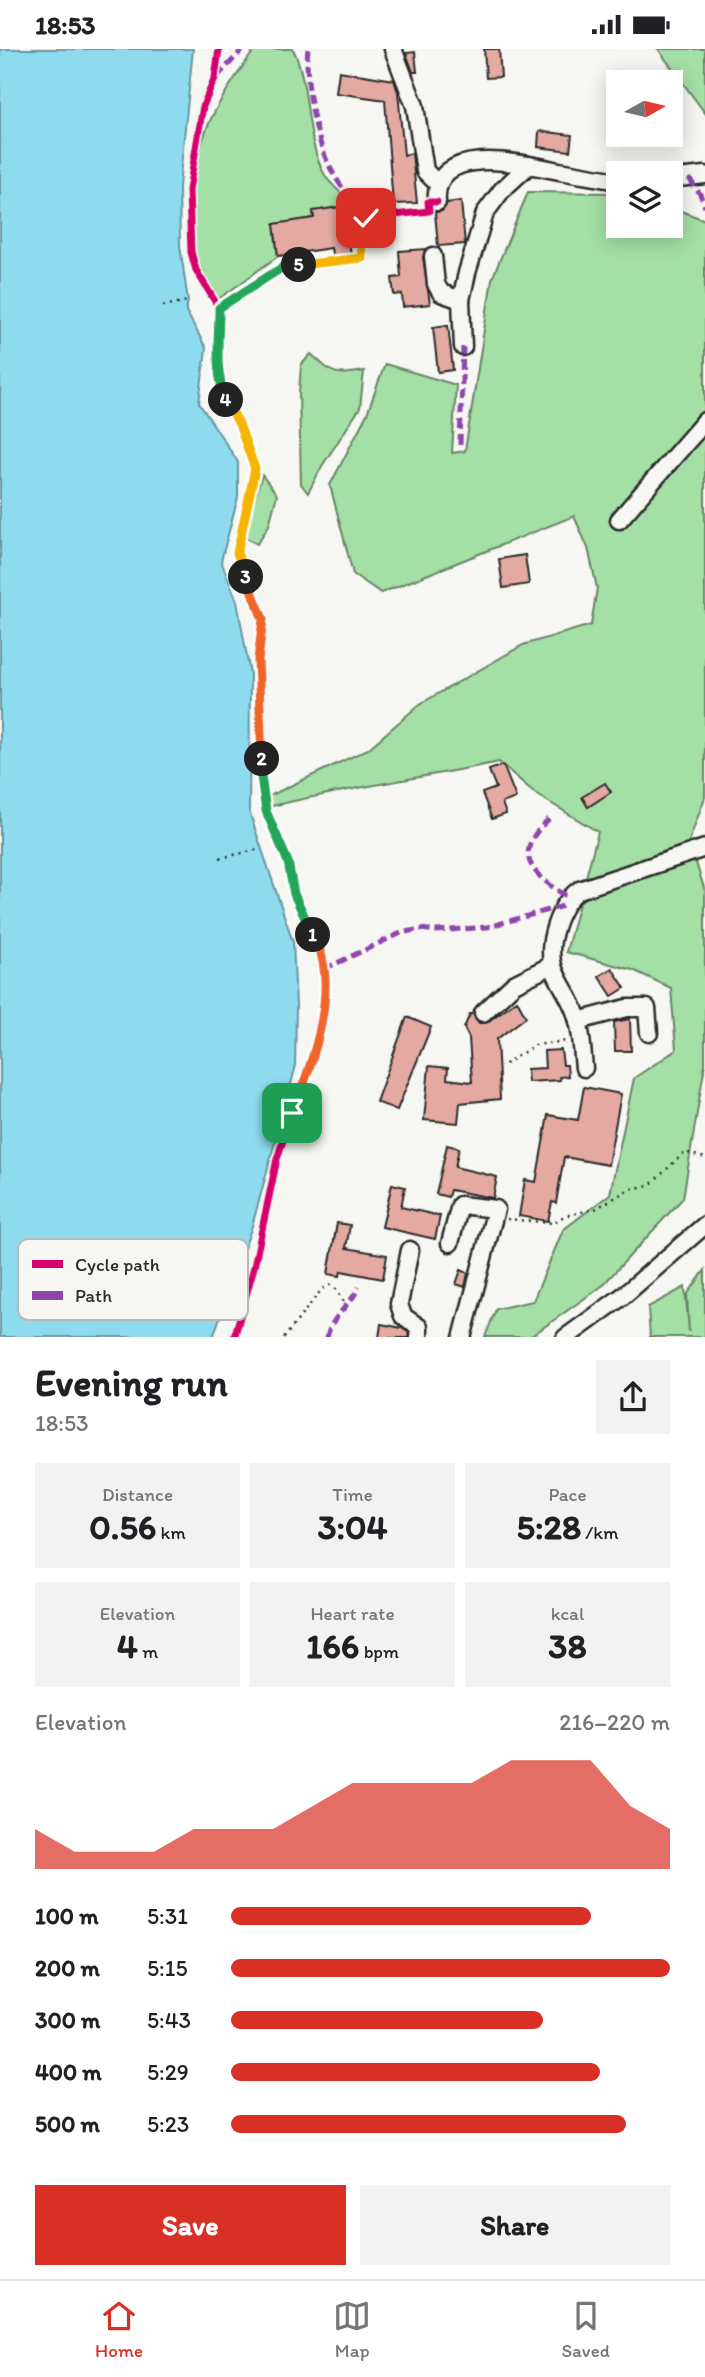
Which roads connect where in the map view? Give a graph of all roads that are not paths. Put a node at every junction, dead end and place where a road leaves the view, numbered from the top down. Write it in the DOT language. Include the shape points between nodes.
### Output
graph roads {
  1 [pos="393,49"];
  2 [pos="529,165"];
  3 [pos="705,175"];
  4 [pos="683,178"];
  5 [pos="606,179"];
  6 [pos="439,185"];
  7 [pos="437,202"];
  8 [pos="433,256"];
  9 [pos="461,300"];
  10 [pos="463,347"];
  11 [pos="705,421"];
  12 [pos="619,520"];
  13 [pos="705,848"];
  14 [pos="552,965"];
  15 [pos="483,1013"];
  16 [pos="578,1021"];
  17 [pos="649,1033"];
  18 [pos="584,1068"];
  19 [pos="705,1225"];
  20 [pos="450,1243"];
  21 [pos="410,1250"];
  22 [pos="419,1337"];
  23 [pos="462,1337"];
  24 [pos="566,1337"];
  1 -- 6 [label="street" via="415,106 425,171"];
  2 -- 5 [label="street"];
  2 -- 6 [label="street" via="471,161 453,168"];
  2 -- 9 [label="street" via="485,213"];
  3 -- 4 [label="street"];
  6 -- 7 [label="street"];
  8 -- 9 [label="street" via="441,293"];
  9 -- 10 [label="street"];
  11 -- 12 [label="street"];
  13 -- 14 [label="street" via="568,897 553,936"];
  14 -- 15 [label="street" via="514,984"];
  14 -- 16 [label="street"];
  16 -- 17 [label="street" via="627,1008 647,1008"];
  16 -- 18 [label="street"];
  19 -- 24 [label="street"];
  20 -- 23 [label="street" via="460,1205 496,1209"];
  21 -- 22 [label="street" via="399,1304 403,1316 419,1327"];
}
